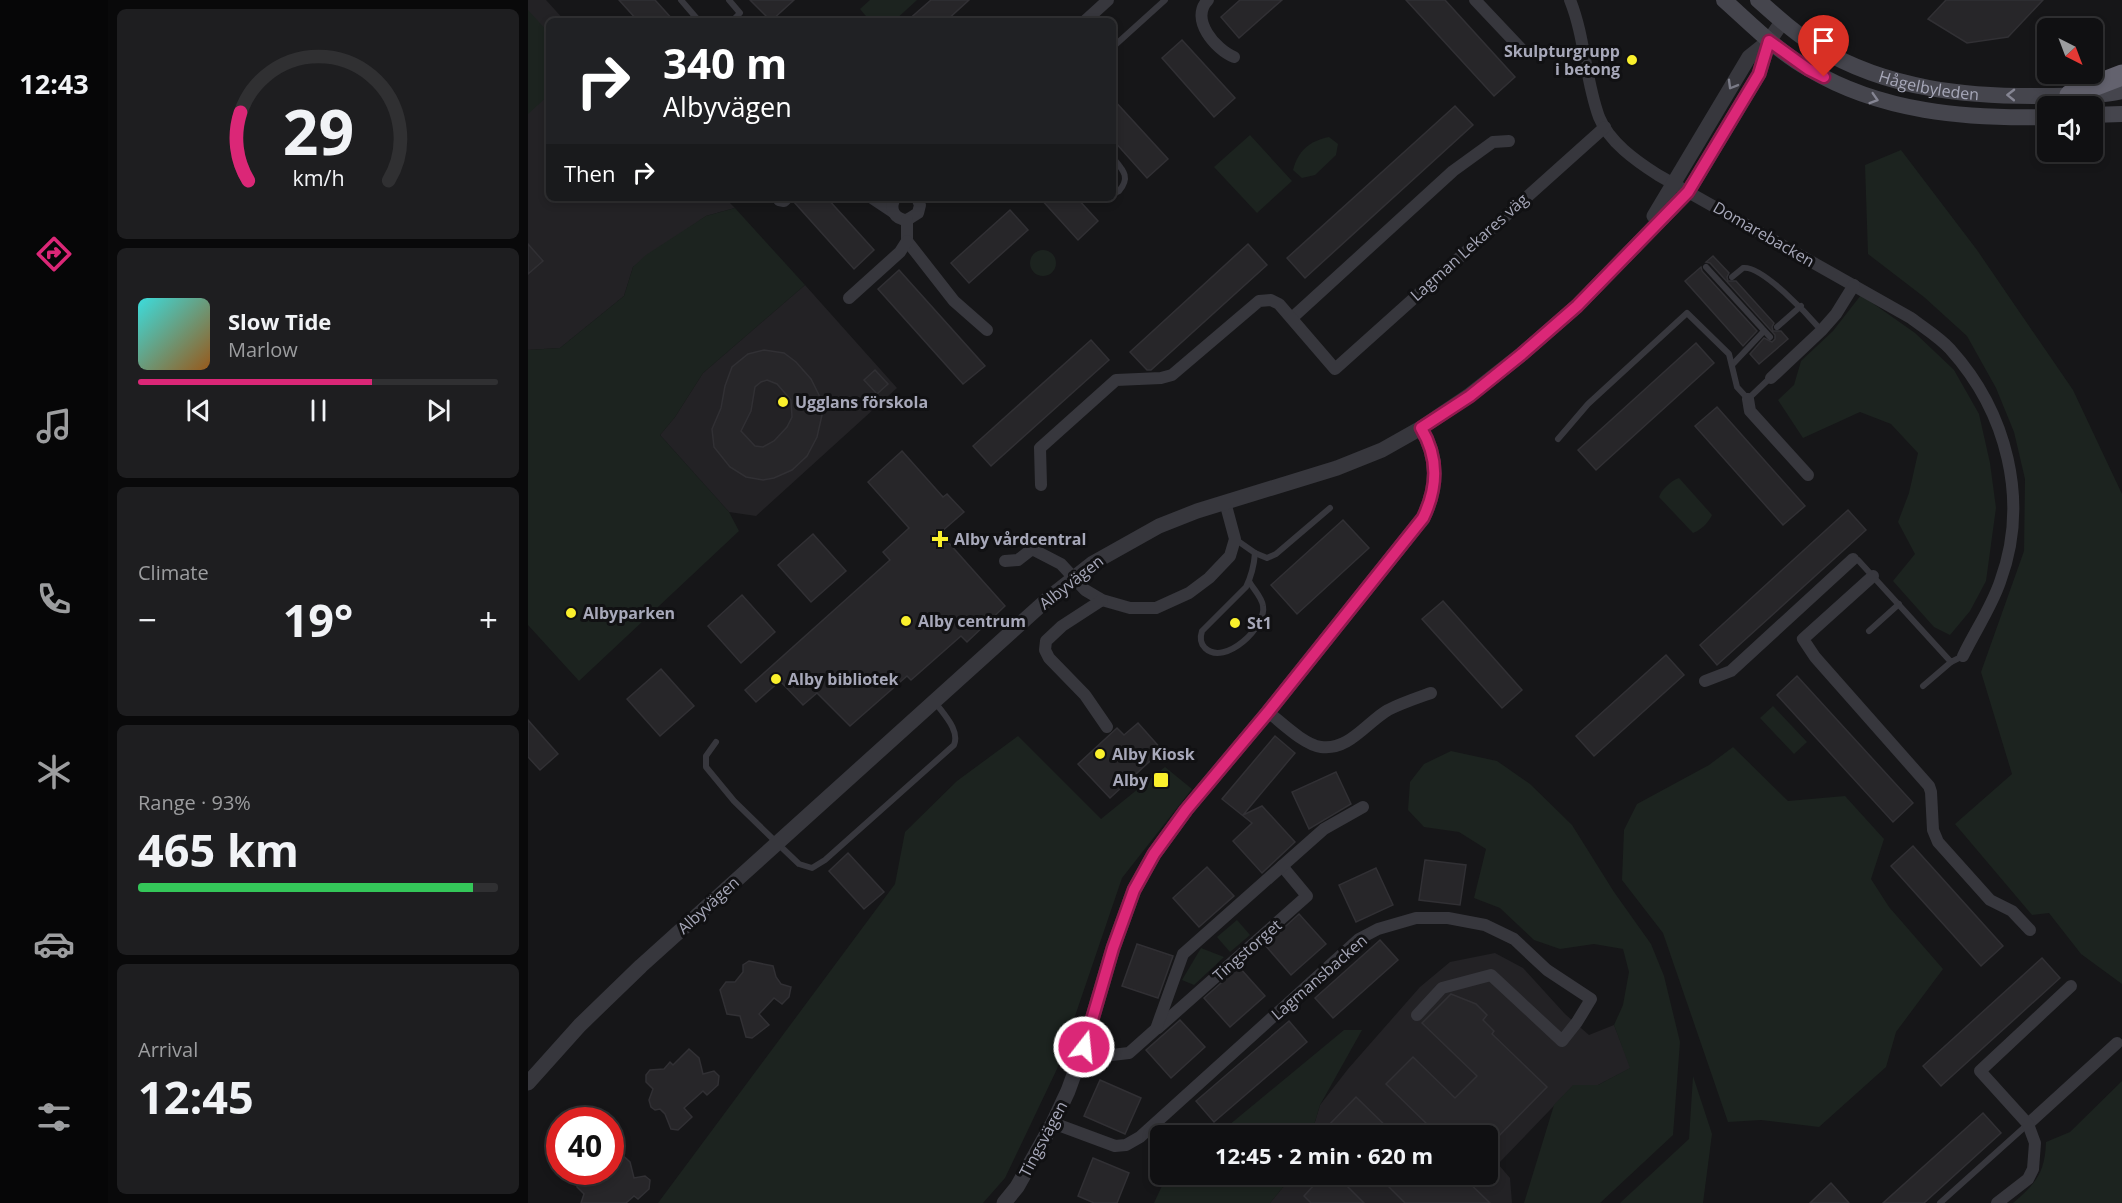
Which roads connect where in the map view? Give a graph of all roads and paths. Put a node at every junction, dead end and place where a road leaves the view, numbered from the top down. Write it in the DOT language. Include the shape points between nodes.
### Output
graph roads {
  1 [pos="681,0"];
  2 [pos="729,0"];
  3 [pos="1108,0"];
  4 [pos="1165,0"];
  5 [pos="1208,0"];
  6 [pos="1475,0"];
  7 [pos="1570,0"];
  8 [pos="1724,0"];
  9 [pos="1758,0"];
  10 [pos="696,18"];
  11 [pos="735,18"];
  12 [pos="1088,18"];
  13 [pos="1782,22"];
  14 [pos="1769,41"];
  15 [pos="1116,44"];
  16 [pos="1526,54"];
  17 [pos="1234,57"];
  18 [pos="2122,75"];
  19 [pos="2122,91"];
  20 [pos="2070,95"];
  21 [pos="2122,114"];
  22 [pos="2103,115"];
  23 [pos="2037,117"];
  24 [pos="2103,118"];
  25 [pos="1605,127"];
  26 [pos="2122,127"];
  27 [pos="1509,141"];
  28 [pos="1116,161"];
  29 [pos="1681,188"];
  30 [pos="1116,192"];
  31 [pos="876,201"];
  32 [pos="893,201"];
  33 [pos="918,201"];
  34 [pos="893,212"];
  35 [pos="907,220"];
  36 [pos="907,241"];
  37 [pos="1706,267"];
  38 [pos="1732,278"];
  39 [pos="1854,285"];
  40 [pos="849,298"];
  41 [pos="1801,306"];
  42 [pos="1292,318"];
  43 [pos="1777,327"];
  44 [pos="987,330"];
  45 [pos="1764,331"];
  46 [pos="1821,331"];
  47 [pos="1770,337"];
  48 [pos="1732,365"];
  49 [pos="1771,378"];
  50 [pos="1748,399"];
  51 [pos="1421,428"];
  52 [pos="1558,439"];
  53 [pos="1808,475"];
  54 [pos="1041,484"];
  55 [pos="1225,502"];
  56 [pos="1330,508"];
  57 [pos="1235,539"];
  58 [pos="1255,553"];
  59 [pos="1853,559"];
  60 [pos="1005,561"];
  61 [pos="1873,576"];
  62 [pos="1249,581"];
  63 [pos="1102,600"];
  64 [pos="1899,604"];
  65 [pos="1869,631"];
  66 [pos="1963,656"];
  67 [pos="1951,662"];
  68 [pos="1705,681"];
  69 [pos="1923,686"];
  70 [pos="1431,693"];
  71 [pos="935,702"];
  72 [pos="1268,712"];
  73 [pos="1107,727"];
  74 [pos="716,742"];
  75 [pos="1363,807"];
  76 [pos="777,843"];
  77 [pos="1282,866"];
  78 [pos="2030,930"];
  79 [pos="2071,986"];
  80 [pos="1417,1015"];
  81 [pos="1156,1029"];
  82 [pos="2117,1043"];
  83 [pos="1084,1047"];
  84 [pos="528,1083"];
  85 [pos="1053,1123"];
  86 [pos="2028,1124"];
  87 [pos="1004,1203"];
  88 [pos="1941,1203"];
  89 [pos="1997,1203"];
  1 -- 10 [label="lane"];
  2 -- 11 [label="lane" via="740,13"];
  3 -- 12 [label="street"];
  4 -- 15 [label="lane"];
  5 -- 17 [label="street" via="1202,12 1205,32"];
  6 -- 16 [label="street"];
  7 -- 25 [label="street" via="1599,117"];
  8 -- 14 [label="main road, Hågelbyleden"];
  9 -- 13 [label="main road, Hågelbyleden"];
  13 -- 14 [label="street, Albyvägen"];
  20 -- 13 [label="main road, Hågelbyleden, one-way" via="1982,95 1880,77 1819,48"];
  14 -- 23 [label="main road, Hågelbyleden, one-way" via="1840,86 1898,106 2000,118"];
  14 -- 29 [label="street, Albyvägen" via="1759,74"];
  18 -- 20 [label="highway"];
  19 -- 20 [label="main road, Hågelbyleden"];
  21 -- 22 [label="main road"];
  24 -- 26 [label="main road"];
  25 -- 29 [label="street" via="1632,157"];
  25 -- 42 [label="street, Lagman Lekares väg" via="1335,369"];
  27 -- 42 [label="street" via="1493,142 1453,171"];
  28 -- 30 [label="lane" via="1124,170 1125,179"];
  29 -- 39 [label="street, Domarebacken"];
  29 -- 51 [label="street, Albyvägen" via="1658,221 1577,306 1470,396"];
  31 -- 34 [label="street"];
  32 -- 34 [label="street"];
  33 -- 35 [label="street" via="918,213"];
  34 -- 35 [label="street"];
  35 -- 36 [label="street"];
  36 -- 40 [label="street"];
  36 -- 44 [label="street" via="954,301"];
  37 -- 45 [label="lane"];
  38 -- 41 [label="lane" via="1743,268 1755,269"];
  39 -- 46 [label="street"];
  39 -- 66 [label="street, Domarebacken" via="1911,318 1948,348 1973,377 2001,432 2014,498 2013,529 2001,581"];
  41 -- 43 [label="lane"];
  41 -- 46 [label="lane"];
  42 -- 54 [label="street" via="1279,304 1259,301 1172,375 1116,380 1040,448"];
  45 -- 47 [label="lane"];
  45 -- 48 [label="lane"];
  46 -- 49 [label="street"];
  48 -- 50 [label="lane" via="1737,387"];
  48 -- 52 [label="lane" via="1729,354 1688,313 1587,404"];
  49 -- 50 [label="lane"];
  50 -- 53 [label="street" via="1750,411"];
  51 -- 55 [label="street, Albyvägen" via="1382,450 1337,468"];
  51 -- 72 [label="street, Tingsvägen" via="1432,452 1435,480 1423,518"];
  55 -- 57 [label="street"];
  55 -- 71 [label="street, Albyvägen" via="1159,526 1093,563"];
  56 -- 58 [label="lane" via="1276,554 1267,558"];
  57 -- 58 [label="lane"];
  57 -- 63 [label="street" via="1224,563 1176,600 1156,608 1130,608"];
  58 -- 62 [label="lane"];
  59 -- 61 [label="lane"];
  59 -- 68 [label="street" via="1731,671"];
  60 -- 63 [label="street" via="1018,560 1032,549 1061,564 1085,590"];
  61 -- 64 [label="lane"];
  61 -- 78 [label="street" via="1803,639 1929,786 1933,830 1938,842 1990,900 2012,910"];
  62 -- 62 [label="lane" via="1202,631 1202,643 1212,653 1234,649 1261,619 1263,605"];
  63 -- 73 [label="street" via="1062,626 1046,641 1045,650"];
  64 -- 65 [label="lane"];
  64 -- 67 [label="lane"];
  66 -- 67 [label="lane"];
  67 -- 69 [label="lane"];
  70 -- 72 [label="street" via="1387,711 1348,741 1332,747 1307,742"];
  71 -- 76 [label="street, Albyvägen"];
  71 -- 76 [label="lane" via="955,731 954,745 812,868 800,864"];
  72 -- 83 [label="street, Tingsvägen" via="1168,833 1134,890"];
  74 -- 76 [label="lane" via="706,756 706,767"];
  75 -- 77 [label="street, Tingstorget" via="1324,829"];
  76 -- 84 [label="street, Albyvägen" via="640,966"];
  77 -- 81 [label="street, Tingstorget" via="1183,954"];
  77 -- 81 [label="street, Tingstorget" via="1307,897"];
  79 -- 86 [label="street" via="1980,1071"];
  80 -- 85 [label="street, Lagmansbacken" via="1442,988 1491,975 1562,1041 1591,999 1547,970 1514,939 1485,925 1448,918 1416,918 1359,939 1140,1137 1126,1145 1115,1146"];
  81 -- 83 [label="street, Tingstorget" via="1129,1053 1103,1056"];
  82 -- 86 [label="street"];
  83 -- 85 [label="street, Tingsvägen"];
  85 -- 87 [label="street, Tingsvägen"];
  86 -- 88 [label="lane"];
  86 -- 89 [label="street" via="2035,1143 2033,1169 2028,1179"];
}
